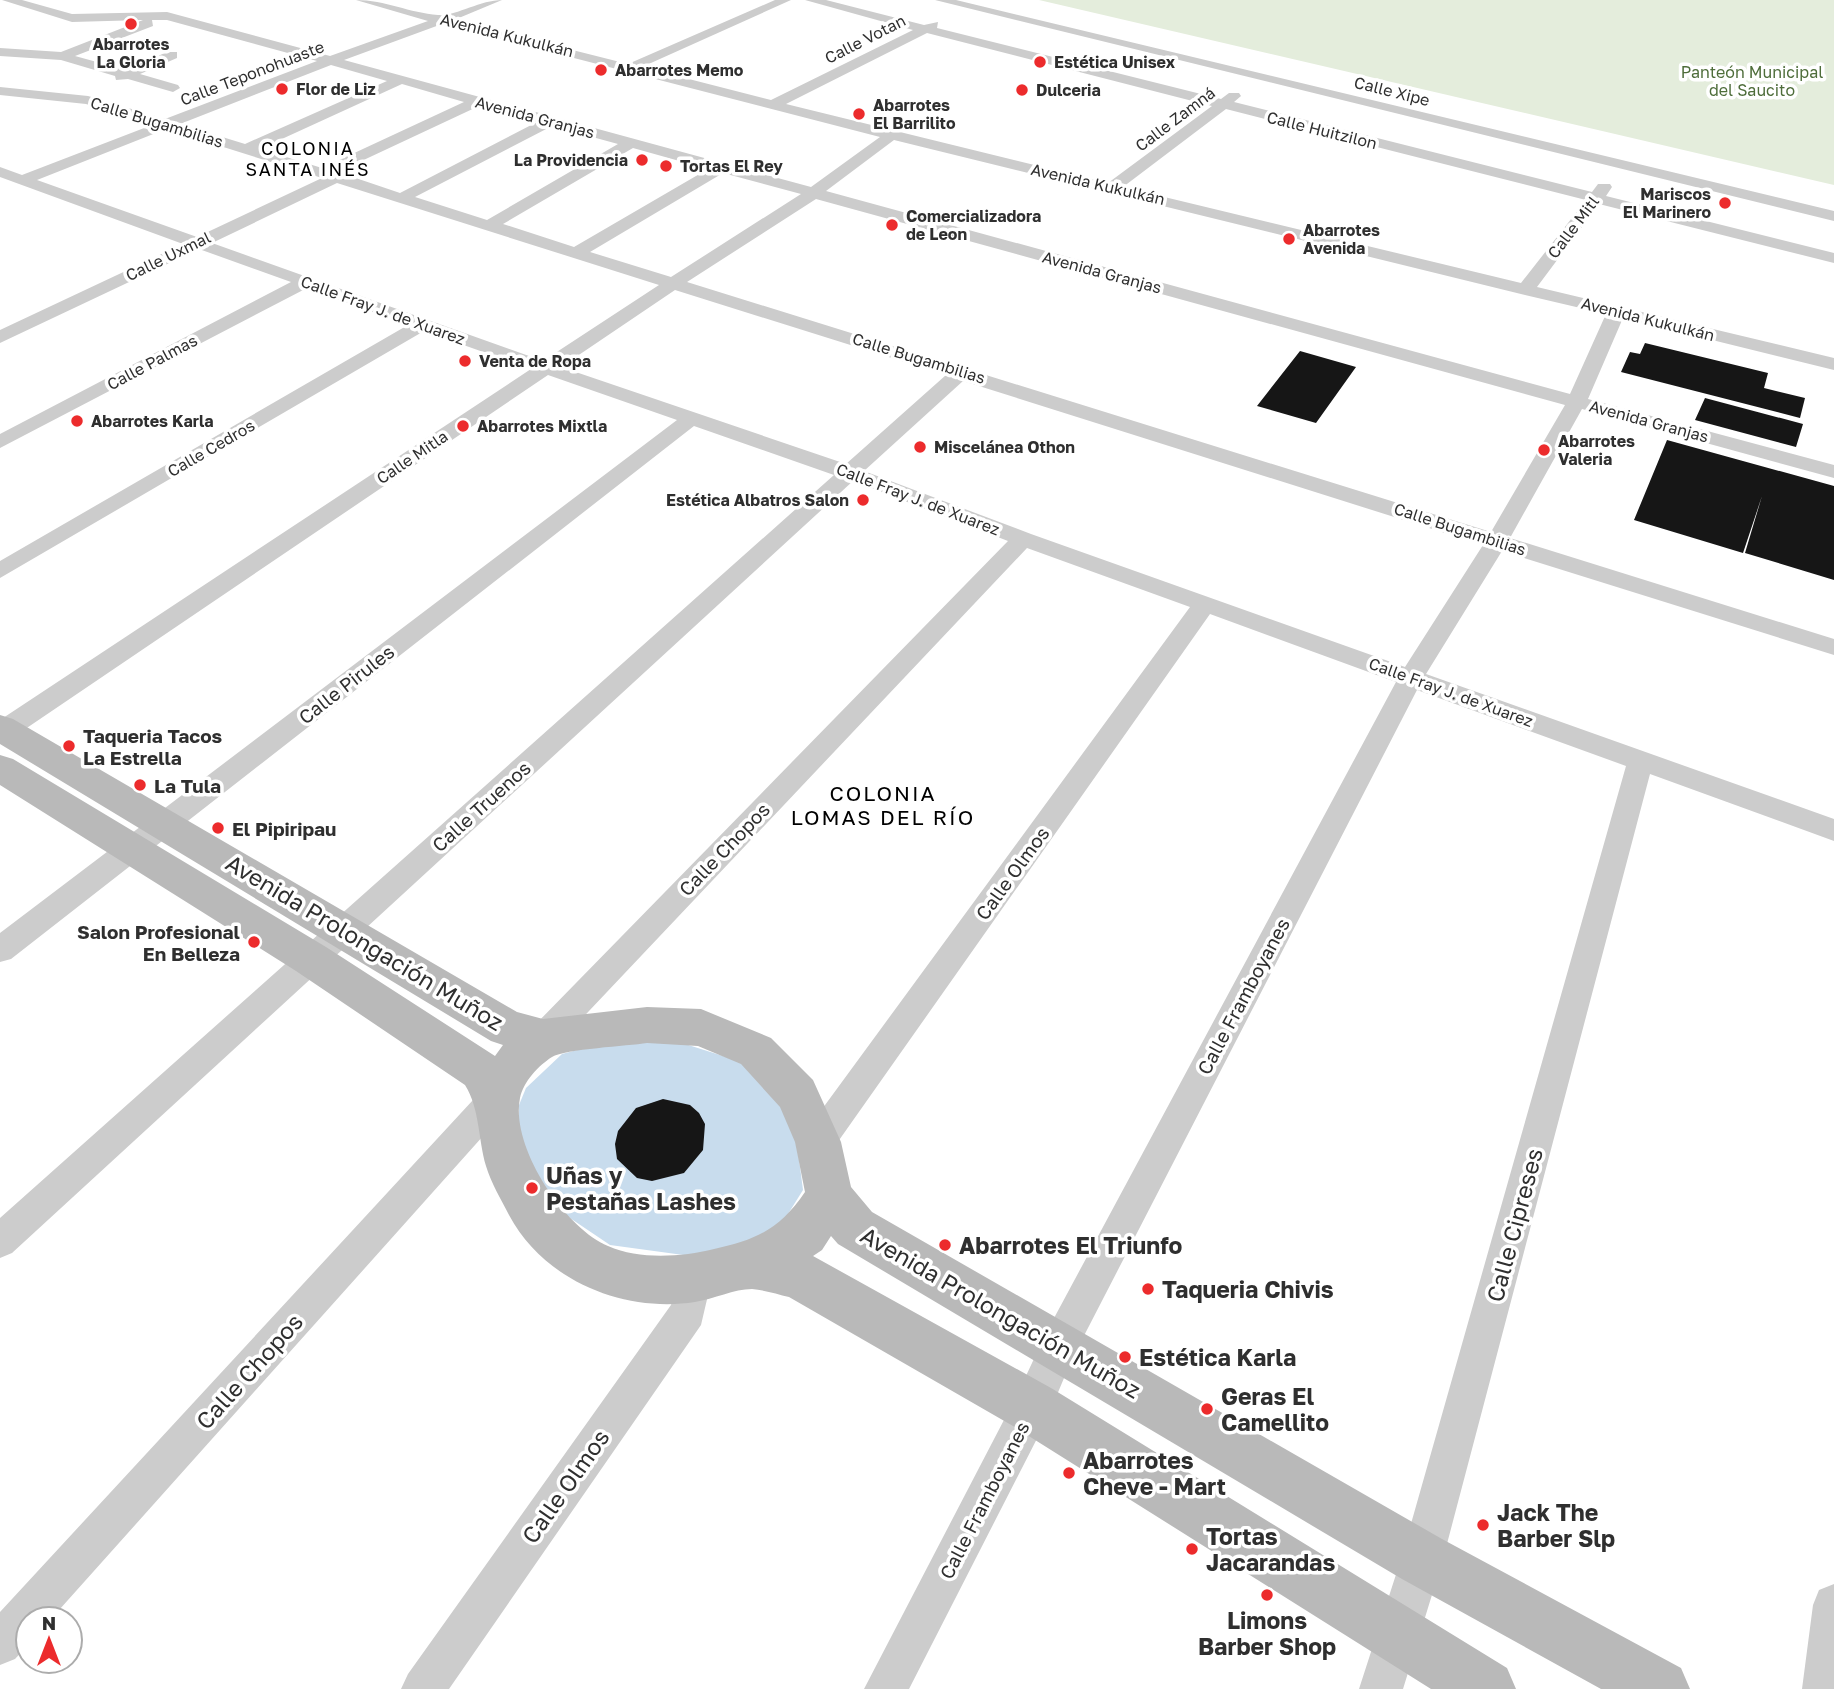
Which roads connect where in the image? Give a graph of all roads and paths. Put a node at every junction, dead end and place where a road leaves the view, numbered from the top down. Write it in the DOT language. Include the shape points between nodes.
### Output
graph roads {
  1 [pos="8,0"];
  2 [pos="156,0"];
  3 [pos="362,0"];
  4 [pos="496,0"];
  5 [pos="785,0"];
  6 [pos="811,0"];
  7 [pos="941,0"];
  8 [pos="970,7"];
  9 [pos="167,16"];
  10 [pos="72,18"];
  11 [pos="446,19"];
  12 [pos="925,29"];
  13 [pos="0,52"];
  14 [pos="21,54"];
  15 [pos="172,55"];
  16 [pos="62,56"];
  17 [pos="330,61"];
  18 [pos="631,67"];
  19 [pos="127,74"];
  20 [pos="1259,77"];
  21 [pos="400,79"];
  22 [pos="103,86"];
  23 [pos="0,90"];
  24 [pos="477,101"];
  25 [pos="776,103"];
  26 [pos="1223,104"];
  27 [pos="129,113"];
  28 [pos="550,121"];
  29 [pos="167,125"];
  30 [pos="893,134"];
  31 [pos="631,143"];
  32 [pos="247,149"];
  33 [pos="1621,165"];
  34 [pos="722,167"];
  35 [pos="0,172"];
  36 [pos="330,175"];
  37 [pos="22,180"];
  38 [pos="1112,188"];
  39 [pos="814,193"];
  40 [pos="402,198"];
  41 [pos="1595,198"];
  42 [pos="1834,216"];
  43 [pos="490,225"];
  44 [pos="193,243"];
  45 [pos="576,253"];
  46 [pos="1834,258"];
  47 [pos="304,282"];
  48 [pos="673,283"];
  49 [pos="1525,290"];
  50 [pos="1617,311"];
  51 [pos="421,325"];
  52 [pos="0,337"];
  53 [pos="1834,364"];
  54 [pos="545,368"];
  55 [pos="962,371"];
  56 [pos="1577,401"];
  57 [pos="692,418"];
  58 [pos="0,442"];
  59 [pos="1834,471"];
  60 [pos="850,473"];
  61 [pos="1023,539"];
  62 [pos="1497,541"];
  63 [pos="0,571"];
  64 [pos="1205,604"];
  65 [pos="1834,647"];
  66 [pos="1410,678"];
  67 [pos="1,740"];
  68 [pos="1641,760"];
  69 [pos="1834,831"];
  70 [pos="148,836"];
  71 [pos="328,944"];
  72 [pos="0,950"];
  73 [pos="543,1038"];
  74 [pos="497,1097"];
  75 [pos="818,1142"];
  76 [pos="830,1197"];
  77 [pos="0,1241"];
  78 [pos="751,1265"];
  79 [pos="694,1278"];
  80 [pos="1059,1346"];
  81 [pos="1032,1406"];
  82 [pos="1422,1559"];
  83 [pos="1834,1605"];
  84 [pos="1398,1636"];
  85 [pos="0,1644"];
  86 [pos="423,1689"];
  87 [pos="886,1689"];
  88 [pos="1381,1689"];
  89 [pos="1486,1689"];
  90 [pos="1660,1689"];
  91 [pos="1824,1689"];
  1 -- 10 [label="street, Avenida Granjas"];
  2 -- 9 [label="street"];
  3 -- 11 [label="street, Avenida Kukulkán"];
  4 -- 11 [label="street, Calle Teponohuaste"];
  5 -- 18 [label="street"];
  6 -- 12 [label="street, Calle Huitzilon"];
  7 -- 8 [label="street, Calle Xipe"];
  8 -- 12 [label="street, Calle Votan"];
  8 -- 20 [label="street, Calle Xipe"];
  9 -- 10 [label="street, Avenida Granjas"];
  9 -- 16 [label="street"];
  9 -- 17 [label="street, Avenida Granjas"];
  10 -- 14 [label="street"];
  11 -- 17 [label="street, Calle Teponohuaste"];
  11 -- 18 [label="street, Avenida Kukulkán"];
  12 -- 25 [label="street, Calle Votan"];
  12 -- 26 [label="street, Calle Huitzilon"];
  13 -- 14 [label="street"];
  14 -- 16 [label="street"];
  15 -- 19 [label="street"];
  16 -- 19 [label="street"];
  17 -- 21 [label="street, Avenida Granjas"];
  17 -- 29 [label="street, Calle Teponohuaste"];
  18 -- 25 [label="street, Avenida Kukulkán"];
  19 -- 22 [label="street"];
  19 -- 27 [label="street" via="173,88"];
  20 -- 26 [label="street, Calle Zamná"];
  20 -- 33 [label="street, Calle Xipe"];
  21 -- 24 [label="street, Avenida Granjas"];
  21 -- 32 [label="street"];
  23 -- 27 [label="street, Calle Bugambilias" via="88,100"];
  24 -- 28 [label="street, Avenida Granjas"];
  24 -- 36 [label="street, Calle Uxmal"];
  25 -- 30 [label="street, Avenida Kukulkán"];
  26 -- 38 [label="street, Calle Zamná"];
  26 -- 41 [label="street, Calle Huitzilon"];
  27 -- 29 [label="street, Calle Bugambilias"];
  28 -- 31 [label="street, Avenida Granjas"];
  28 -- 40 [label="street"];
  29 -- 32 [label="street, Calle Bugambilias"];
  29 -- 37 [label="street, Calle Teponohuaste"];
  30 -- 38 [label="street, Avenida Kukulkán"];
  30 -- 39 [label="street, Calle Mitla"];
  31 -- 34 [label="street, Avenida Granjas"];
  31 -- 43 [label="street"];
  32 -- 36 [label="street, Calle Bugambilias"];
  33 -- 41 [label="street, Calle Mitl"];
  33 -- 42 [label="street, Calle Xipe"];
  34 -- 39 [label="street, Avenida Granjas"];
  34 -- 45 [label="street"];
  35 -- 37 [label="street, Calle Fray J. de Xuarez"];
  36 -- 40 [label="street, Calle Bugambilias"];
  36 -- 44 [label="street, Calle Uxmal"];
  37 -- 44 [label="street, Calle Fray J. de Xuarez"];
  38 -- 49 [label="street, Avenida Kukulkán"];
  39 -- 48 [label="street, Calle Mitla"];
  39 -- 56 [label="street, Avenida Granjas"];
  40 -- 43 [label="street, Calle Bugambilias"];
  41 -- 46 [label="street, Calle Huitzilon"];
  41 -- 49 [label="street, Calle Mitl"];
  43 -- 45 [label="street, Calle Bugambilias"];
  44 -- 47 [label="street, Calle Fray J. de Xuarez"];
  44 -- 52 [label="street, Calle Uxmal"];
  45 -- 48 [label="street, Calle Bugambilias"];
  47 -- 51 [label="street, Calle Fray J. de Xuarez"];
  47 -- 58 [label="street, Calle Palmas"];
  48 -- 54 [label="street, Calle Mitla"];
  48 -- 55 [label="street, Calle Bugambilias"];
  49 -- 50 [label="street, Avenida Kukulkán"];
  50 -- 53 [label="street, Avenida Kukulkán"];
  50 -- 56 [label="street, Calle Framboyanes"];
  51 -- 54 [label="street, Calle Fray J. de Xuarez"];
  51 -- 63 [label="street, Calle Cedros"];
  54 -- 57 [label="street, Calle Fray J. de Xuarez"];
  54 -- 67 [label="street, Calle Mitla"];
  55 -- 60 [label="street, Calle Truenos"];
  55 -- 62 [label="street, Calle Bugambilias"];
  56 -- 59 [label="street, Avenida Granjas"];
  56 -- 62 [label="street, Calle Framboyanes"];
  57 -- 60 [label="street, Calle Fray J. de Xuarez"];
  57 -- 70 [label="street, Calle Pirules"];
  60 -- 61 [label="street, Calle Fray J. de Xuarez"];
  60 -- 71 [label="street, Calle Truenos"];
  61 -- 64 [label="street, Calle Fray J. de Xuarez"];
  61 -- 73 [label="street, Calle Chopos"];
  62 -- 65 [label="street, Calle Bugambilias"];
  62 -- 66 [label="street, Calle Framboyanes"];
  64 -- 66 [label="street, Calle Fray J. de Xuarez"];
  64 -- 75 [label="street, Calle Olmos"];
  66 -- 68 [label="street, Calle Fray J. de Xuarez"];
  66 -- 80 [label="street, Calle Framboyanes"];
  67 -- 70 [label="street, Avenida Prolongación Muñoz"];
  68 -- 69 [label="street, Calle Fray J. de Xuarez"];
  68 -- 82 [label="street, Calle Cipreses"];
  70 -- 71 [label="street, Avenida Prolongación Muñoz"];
  70 -- 72 [label="street, Calle Pirules"];
  71 -- 73 [label="street, Avenida Prolongación Muñoz" via="506,1028"];
  71 -- 74 [label="street, Avenida Prolongación Muñoz" via="481,1071"];
  71 -- 77 [label="street, Calle Truenos"];
  73 -- 74 [label="street" via="514,1062"];
  73 -- 75 [label="street, Avenida Prolongación Muñoz" via="646,1026 701,1028 756,1051 797,1094"];
  74 -- 79 [label="street, Avenida Prolongación Muñoz" via="499,1128 510,1169 531,1208 561,1241 592,1265 634,1279"];
  74 -- 85 [label="street, Calle Chopos"];
  75 -- 76 [label="street, Avenida Prolongación Muñoz"];
  76 -- 78 [label="street" via="805,1234"];
  76 -- 80 [label="street, Avenida Prolongación Muñoz" via="855,1228"];
  78 -- 79 [label="street, Avenida Prolongación Muñoz"];
  78 -- 81 [label="street, Avenida Prolongación Muñoz" via="796,1274"];
  79 -- 86 [label="street, Calle Olmos" via="688,1312"];
  80 -- 81 [label="street, Calle Framboyanes"];
  80 -- 82 [label="street, Avenida Prolongación Muñoz"];
  81 -- 84 [label="street, Avenida Prolongación Muñoz"];
  81 -- 87 [label="street, Calle Framboyanes"];
  82 -- 84 [label="street, Calle Cipreses"];
  82 -- 90 [label="street, Avenida Prolongación Muñoz"];
  83 -- 91 [label="street"];
  84 -- 88 [label="street, Calle Cipreses"];
  84 -- 89 [label="street, Avenida Prolongación Muñoz"];
}
